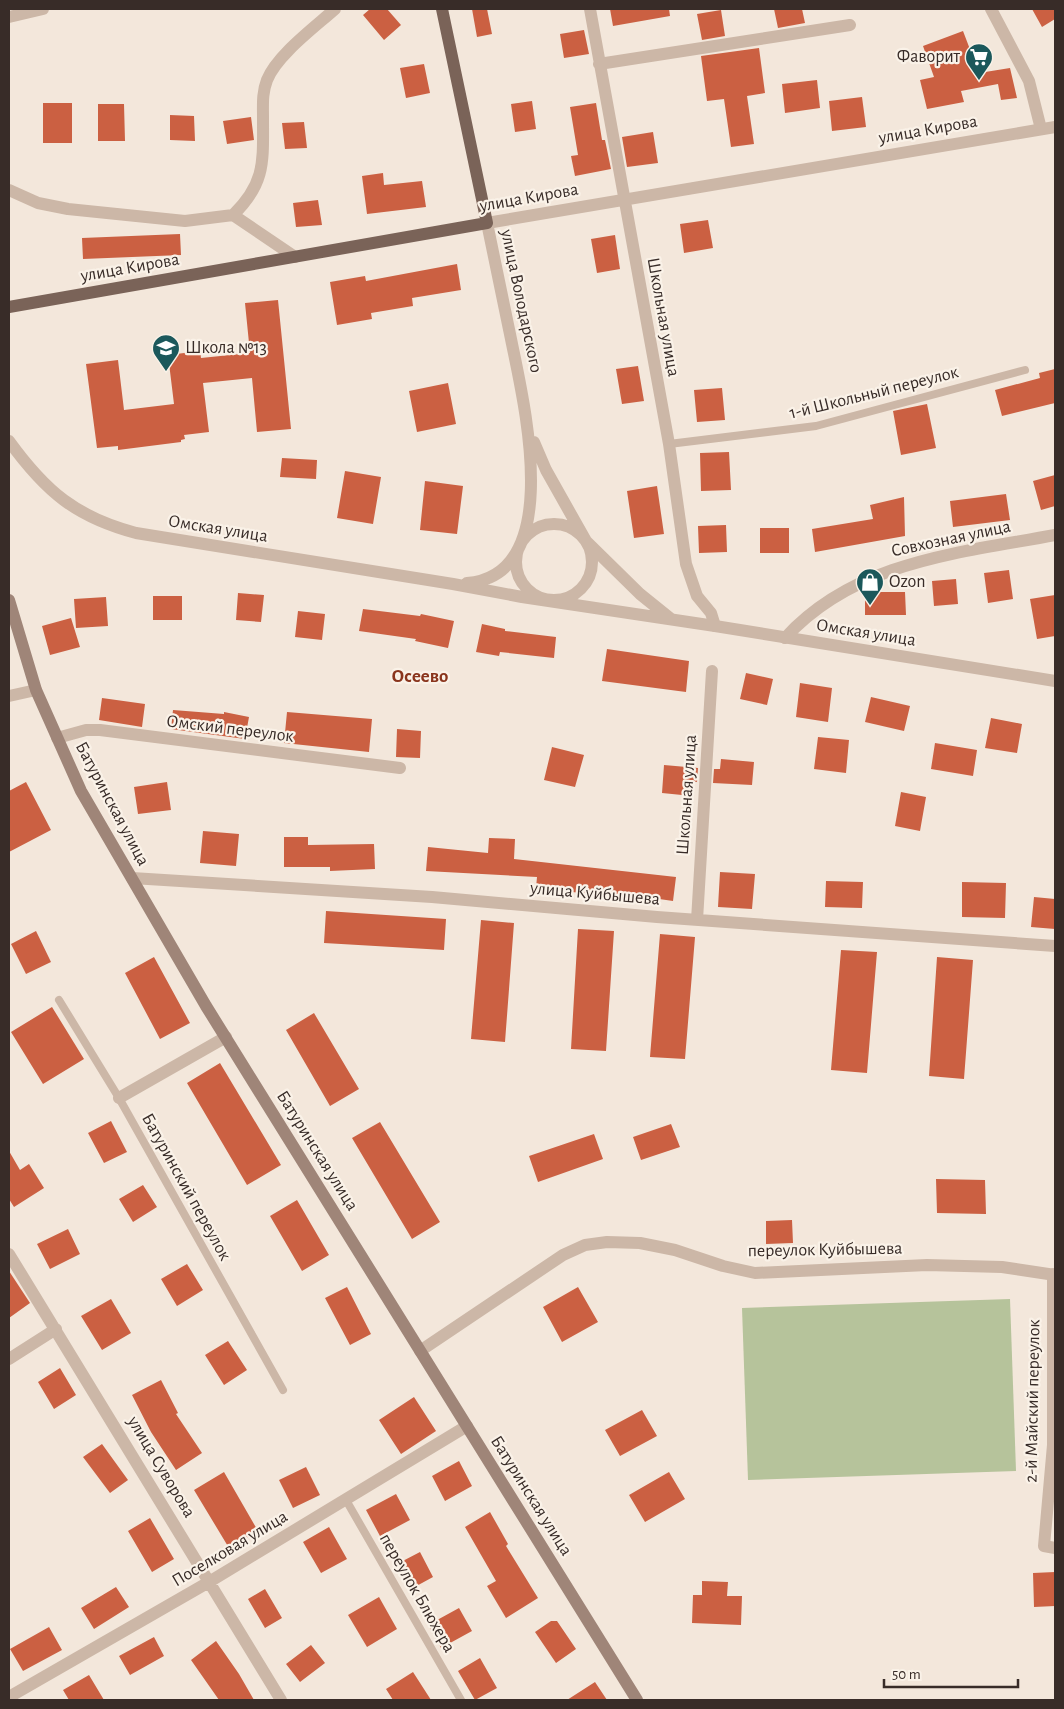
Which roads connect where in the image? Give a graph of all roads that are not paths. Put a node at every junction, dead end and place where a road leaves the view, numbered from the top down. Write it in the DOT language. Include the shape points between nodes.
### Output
graph roads {
  1 [pos="43,9"];
  2 [pos="335,9"];
  3 [pos="442,9"];
  4 [pos="590,9"];
  5 [pos="991,9"];
  6 [pos="9,17"];
  7 [pos="850,25"];
  8 [pos="599,64"];
  9 [pos="1055,127"];
  10 [pos="1040,129"];
  11 [pos="9,190"];
  12 [pos="624,199"];
  13 [pos="233,215"];
  14 [pos="487,223"];
  15 [pos="295,257"];
  16 [pos="9,307"];
  17 [pos="1025,370"];
  18 [pos="529,425"];
  19 [pos="9,441"];
  20 [pos="669,444"];
  21 [pos="1055,535"];
  22 [pos="586,541"];
  23 [pos="520,547"];
  24 [pos="453,584"];
  25 [pos="9,600"];
  26 [pos="550,601"];
  27 [pos="672,619"];
  28 [pos="716,626"];
  29 [pos="786,638"];
  30 [pos="712,671"];
  31 [pos="1055,681"];
  32 [pos="36,690"];
  33 [pos="9,696"];
  34 [pos="57,738"];
  35 [pos="400,768"];
  36 [pos="132,878"];
  37 [pos="696,920"];
  38 [pos="1055,946"];
  39 [pos="59,1000"];
  40 [pos="226,1037"];
  41 [pos="119,1098"];
  42 [pos="9,1254"];
  43 [pos="1054,1274"];
  44 [pos="56,1329"];
  45 [pos="420,1351"];
  46 [pos="9,1359"];
  47 [pos="283,1390"];
  48 [pos="467,1426"];
  49 [pos="1054,1445"];
  50 [pos="346,1500"];
  51 [pos="1055,1548"];
  52 [pos="209,1582"];
  53 [pos="9,1697"];
  54 [pos="281,1700"];
  55 [pos="461,1700"];
  56 [pos="637,1700"];
  1 -- 6 [label="street"];
  2 -- 13 [label="street" via="282,58 268,78 263,93 261,175 249,200"];
  3 -- 14 [label="main road, улица Володарского"];
  4 -- 8 [label="street, Школьная улица"];
  5 -- 10 [label="street" via="1029,81"];
  7 -- 8 [label="street"];
  8 -- 12 [label="street, Школьная улица"];
  9 -- 10 [label="street, улица Кирова"];
  10 -- 12 [label="street, улица Кирова"];
  11 -- 13 [label="street" via="38,203 68,209 185,221"];
  12 -- 14 [label="street, улица Кирова"];
  12 -- 20 [label="street, Школьная улица"];
  13 -- 15 [label="street"];
  14 -- 15 [label="main road, улица Кирова"];
  14 -- 18 [label="street, улица Володарского"];
  15 -- 16 [label="main road, улица Кирова"];
  17 -- 20 [label="lane, 1-й Школьный переулок" via="816,426"];
  18 -- 22 [label="street, улица Володарского" via="546,470"];
  18 -- 23 [label="street, улица Володарского" via="531,493"];
  19 -- 24 [label="street, Омская улица" via="25,463 57,495 76,510 105,525 136,533"];
  20 -- 28 [label="street, Школьная улица" via="690,579"];
  21 -- 29 [label="street, Совхозная улица" via="921,561 887,571 848,588 801,620"];
  22 -- 23 [label="street" via="570,528 551,524 532,531"];
  22 -- 26 [label="street" via="592,560 588,579 574,594"];
  22 -- 27 [label="street, Омская улица" via="640,594"];
  23 -- 24 [label="street, Омская улица" via="492,578"];
  23 -- 26 [label="street" via="517,563 521,579 534,594"];
  24 -- 26 [label="street, Омская улица"];
  25 -- 32 [label="main road, Батуринская улица"];
  26 -- 27 [label="street, Омская улица"];
  27 -- 28 [label="street, Омская улица"];
  28 -- 29 [label="street, Омская улица"];
  29 -- 31 [label="street, Омская улица"];
  30 -- 37 [label="street, Школьная улица"];
  32 -- 33 [label="street"];
  32 -- 34 [label="main road, Батуринская улица"];
  34 -- 35 [label="street, Омский переулок" via="86,730 100,730"];
  34 -- 36 [label="main road, Батуринская улица" via="81,791"];
  36 -- 37 [label="street, улица Куйбышева" via="422,896"];
  36 -- 40 [label="main road, Батуринская улица"];
  37 -- 38 [label="street, улица Куйбышева"];
  39 -- 41 [label="lane, Батуринский переулок"];
  40 -- 41 [label="street"];
  40 -- 45 [label="main road, Батуринская улица"];
  41 -- 47 [label="lane, Батуринский переулок"];
  42 -- 44 [label="street, улица Суворова"];
  43 -- 45 [label="street, переулок Куйбышева" via="1002,1267 927,1265 755,1273 675,1250 640,1243 607,1242 585,1245 563,1255"];
  43 -- 49 [label="street, 2-й Майский переулок"];
  44 -- 46 [label="street"];
  44 -- 52 [label="street, улица Суворова"];
  45 -- 48 [label="main road, Батуринская улица"];
  48 -- 50 [label="street, Поселковая улица"];
  48 -- 56 [label="main road, Батуринская улица"];
  49 -- 51 [label="street, 2-й Майский переулок" via="1044,1546"];
  50 -- 52 [label="street, Поселковая улица"];
  50 -- 55 [label="lane, переулок Блюхера"];
  52 -- 53 [label="street, Поселковая улица"];
  52 -- 54 [label="street, улица Суворова"];
}
